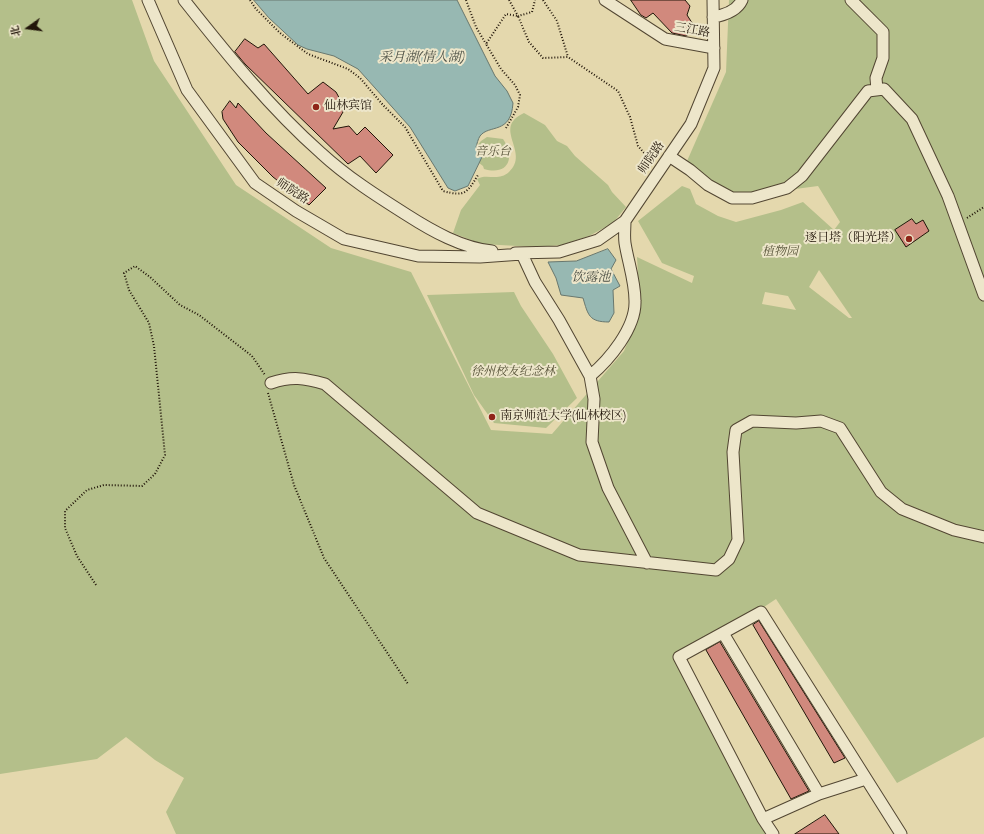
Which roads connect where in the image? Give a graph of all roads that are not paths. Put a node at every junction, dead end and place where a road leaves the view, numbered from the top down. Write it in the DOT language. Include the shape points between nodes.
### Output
graph roads {
  1 [pos="148,0"];
  2 [pos="184,0"];
  3 [pos="606,0"];
  4 [pos="713,0"];
  5 [pos="742,0"];
  6 [pos="851,0"];
  7 [pos="713,17"];
  8 [pos="714,48"];
  9 [pos="877,90"];
  10 [pos="670,156"];
  11 [pos="625,221"];
  12 [pos="522,254"];
  13 [pos="984,295"];
  14 [pos="590,376"];
  15 [pos="271,383"];
  16 [pos="984,537"];
  17 [pos="647,563"];
  18 [pos="723,633"];
  19 [pos="866,779"];
  20 [pos="819,794"];
  21 [pos="764,819"];
  22 [pos="772,834"];
  23 [pos="901,834"];
  1 -- 12 [label="street, 师院路" via="186,90 255,183 296,211 344,239 418,256 480,258"];
  2 -- 12 [label="street, 师院路" via="266,99 321,154 362,187 430,229 478,250"];
  3 -- 8 [label="street, 三江路" via="665,39"];
  4 -- 7 [label="street, 师院路"];
  5 -- 7 [label="street" via="739,7"];
  6 -- 9 [label="street" via="883,32 883,58 876,78"];
  7 -- 8 [label="street, 师院路"];
  8 -- 10 [label="street, 师院路" via="714,68 691,124"];
  9 -- 10 [label="street" via="868,91 802,176 787,188 752,198 732,198 708,185"];
  9 -- 13 [label="street" via="884,89 912,119 948,196"];
  10 -- 11 [label="street, 师院路"];
  11 -- 12 [label="street, 师院路" via="598,240 559,252"];
  11 -- 14 [label="street" via="625,243 635,302 629,325 618,346"];
  12 -- 14 [label="street" via="535,282"];
  14 -- 17 [label="street" via="594,399 592,442 608,488"];
  15 -- 17 [label="street" via="282,379 302,378 325,384 477,512 579,555"];
  16 -- 17 [label="street" via="954,530 902,509 881,492 840,428 821,421 752,421 736,430 733,452 738,540 729,559 716,570"];
  18 -- 19 [label="street" via="761,612"];
  18 -- 20 [label="street"];
  18 -- 21 [label="street" via="679,657"];
  19 -- 20 [label="street"];
  19 -- 23 [label="street"];
  20 -- 21 [label="street"];
  21 -- 22 [label="street"];
}
